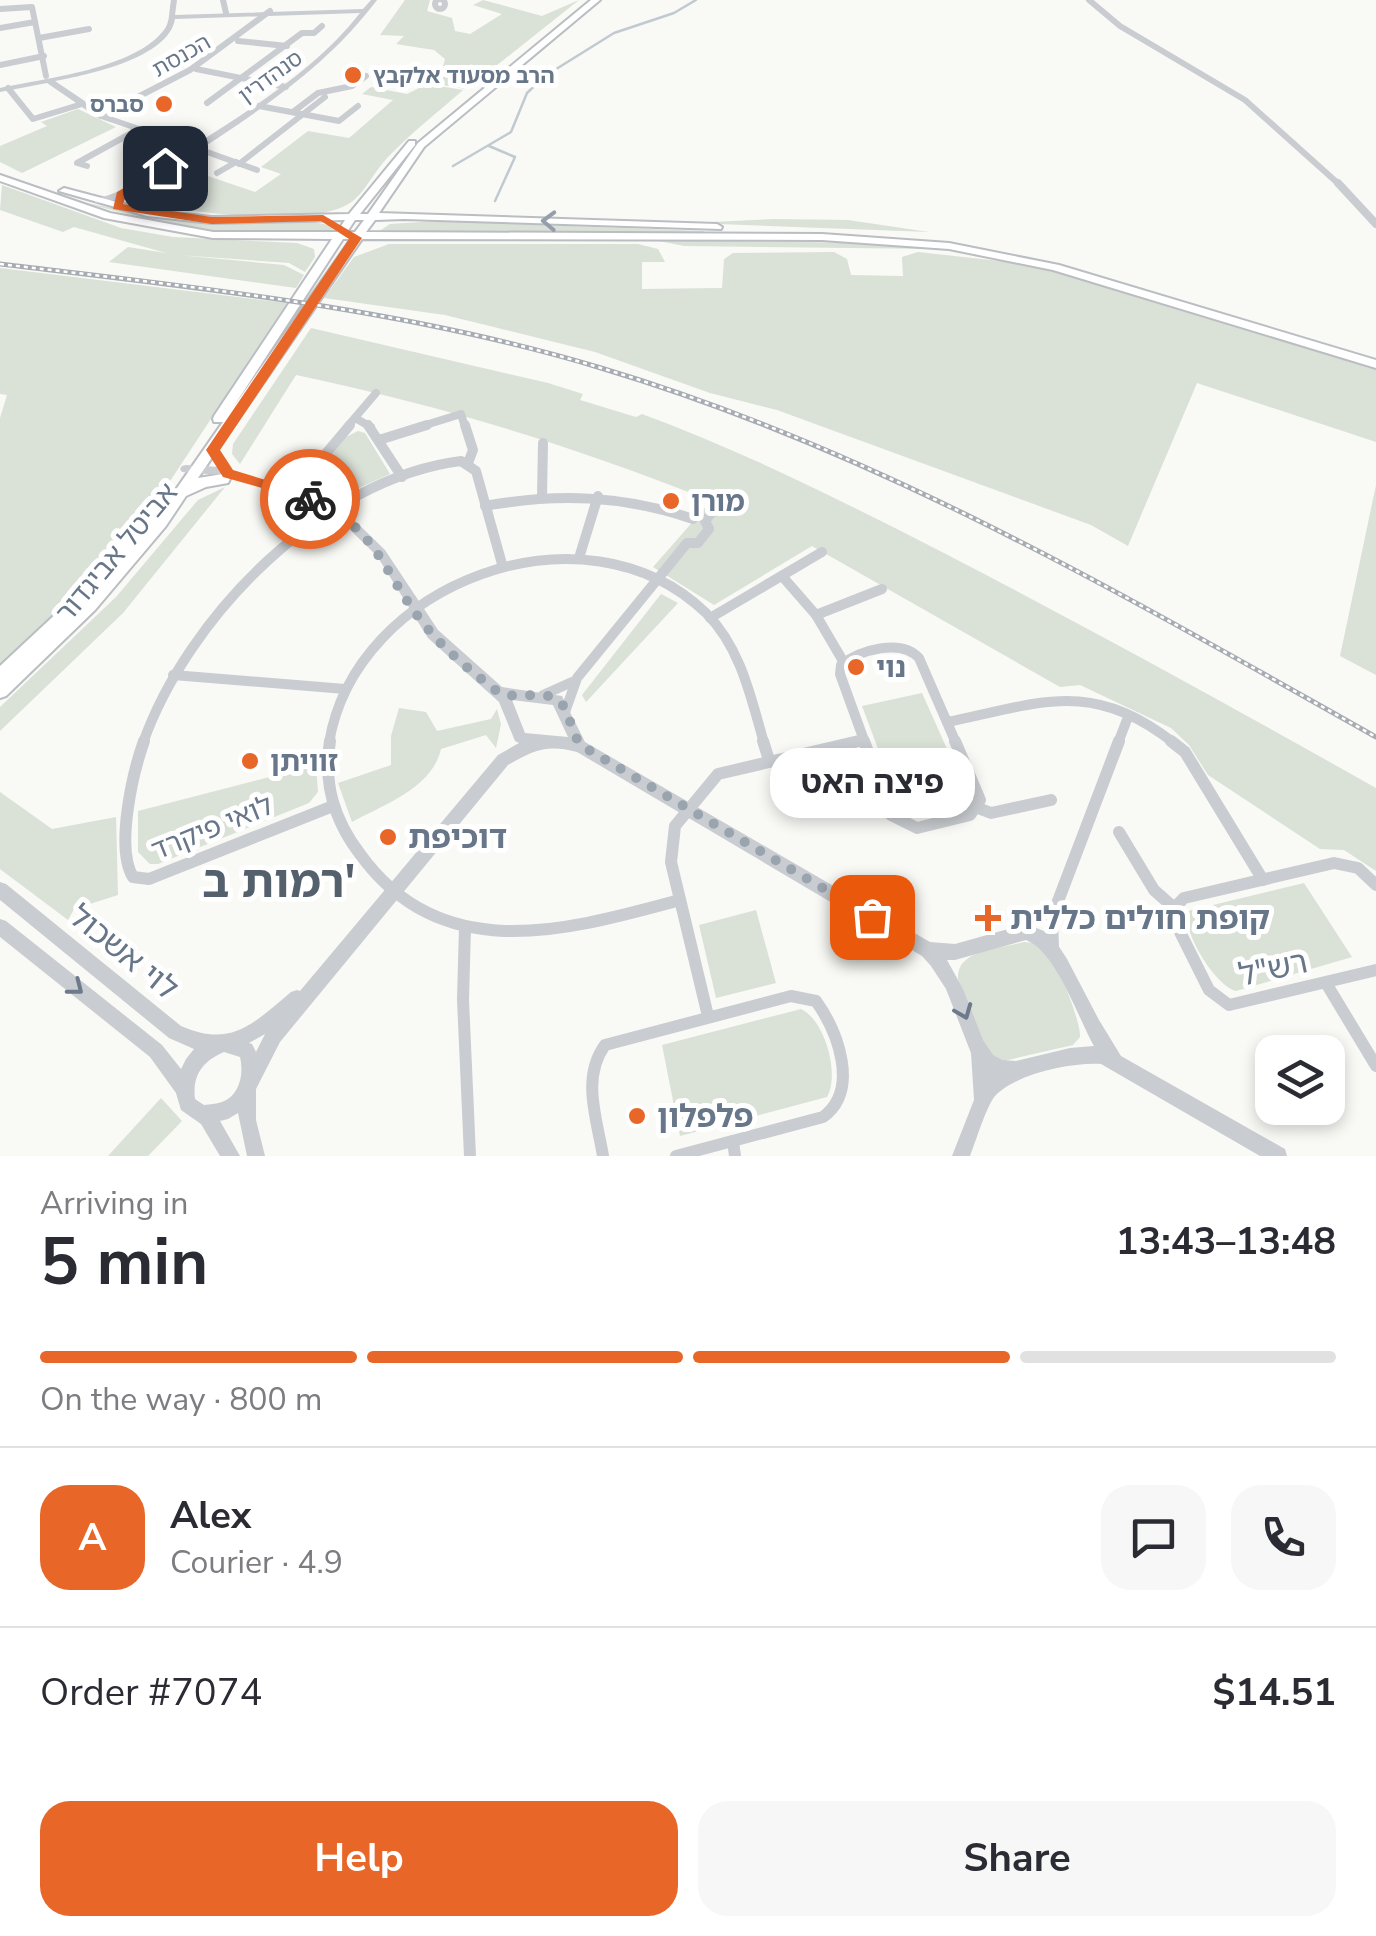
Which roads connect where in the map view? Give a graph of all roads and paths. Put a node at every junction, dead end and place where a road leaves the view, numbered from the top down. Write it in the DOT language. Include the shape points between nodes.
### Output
graph roads {
  1 [pos="2,0"];
  2 [pos="174,0"];
  3 [pos="223,0"];
  4 [pos="374,0"];
  5 [pos="587,0"];
  6 [pos="596,0"];
  7 [pos="1088,0"];
  8 [pos="2,9"];
  9 [pos="270,11"];
  10 [pos="367,11"];
  11 [pos="226,13"];
  12 [pos="174,16"];
  13 [pos="35,22"];
  14 [pos="322,26"];
  15 [pos="0,28"];
  16 [pos="88,28"];
  17 [pos="40,38"];
  18 [pos="238,41"];
  19 [pos="287,46"];
  20 [pos="44,56"];
  21 [pos="0,65"];
  22 [pos="196,69"];
  23 [pos="366,76"];
  24 [pos="52,77"];
  25 [pos="242,78"];
  26 [pos="286,87"];
  27 [pos="4,89"];
  28 [pos="325,97"];
  29 [pos="206,103"];
  30 [pos="82,104"];
  31 [pos="259,106"];
  32 [pos="358,106"];
  33 [pos="293,112"];
  34 [pos="303,114"];
  35 [pos="101,116"];
  36 [pos="137,130"];
  37 [pos="196,148"];
  38 [pos="238,163"];
  39 [pos="0,166"];
  40 [pos="87,166"];
  41 [pos="257,170"];
  42 [pos="217,174"];
  43 [pos="0,178"];
  44 [pos="372,190"];
  45 [pos="386,194"];
  46 [pos="119,201"];
  47 [pos="370,216"];
  48 [pos="404,216"];
  49 [pos="419,217"];
  50 [pos="302,219"];
  51 [pos="1376,224"];
  52 [pos="351,229"];
  53 [pos="296,237"];
  54 [pos="384,238"];
  55 [pos="344,256"];
  56 [pos="324,258"];
  57 [pos="1376,354"];
  58 [pos="1376,364"];
  59 [pos="376,393"];
  60 [pos="355,418"];
  61 [pos="379,440"];
  62 [pos="214,443"];
  63 [pos="543,443"];
  64 [pos="468,463"];
  65 [pos="318,464"];
  66 [pos="192,470"];
  67 [pos="226,476"];
  68 [pos="402,477"];
  69 [pos="180,494"];
  70 [pos="598,496"];
  71 [pos="542,497"];
  72 [pos="485,506"];
  73 [pos="713,510"];
  74 [pos="334,511"];
  75 [pos="693,520"];
  76 [pos="822,552"];
  77 [pos="579,558"];
  78 [pos="502,564"];
  79 [pos="782,576"];
  80 [pos="658,580"];
  81 [pos="882,588"];
  82 [pos="412,607"];
  83 [pos="816,615"];
  84 [pos="710,618"];
  85 [pos="843,661"];
  86 [pos="173,675"];
  87 [pos="0,676"];
  88 [pos="577,678"];
  89 [pos="345,689"];
  90 [pos="0,691"];
  91 [pos="498,692"];
  92 [pos="537,696"];
  93 [pos="566,716"];
  94 [pos="1128,717"];
  95 [pos="513,721"];
  96 [pos="947,722"];
  97 [pos="863,740"];
  98 [pos="542,741"];
  99 [pos="582,746"];
  100 [pos="504,760"];
  101 [pos="768,760"];
  102 [pos="1051,800"];
  103 [pos="333,806"];
  104 [pos="978,808"];
  105 [pos="688,809"];
  106 [pos="1120,832"];
  107 [pos="1263,880"];
  108 [pos="1376,885"];
  109 [pos="0,890"];
  110 [pos="392,893"];
  111 [pos="680,900"];
  112 [pos="1172,906"];
  113 [pos="1052,917"];
  114 [pos="0,927"];
  115 [pos="466,927"];
  116 [pos="1026,932"];
  117 [pos="1053,949"];
  118 [pos="928,950"];
  119 [pos="961,950"];
  120 [pos="335,962"];
  121 [pos="1376,970"];
  122 [pos="949,975"];
  123 [pos="1326,983"];
  124 [pos="708,1016"];
  125 [pos="1086,1020"];
  126 [pos="224,1043"];
  127 [pos="978,1049"];
  128 [pos="1077,1052"];
  129 [pos="1114,1059"];
  130 [pos="1376,1066"];
  131 [pos="1014,1071"];
  132 [pos="250,1082"];
  133 [pos="184,1088"];
  134 [pos="981,1100"];
  135 [pos="207,1116"];
  136 [pos="734,1148"];
  137 [pos="230,1156"];
  138 [pos="256,1156"];
  139 [pos="470,1156"];
  140 [pos="603,1156"];
  141 [pos="676,1156"];
  142 [pos="961,1156"];
  143 [pos="1278,1156"];
  1 -- 8 [label="street"];
  2 -- 12 [label="street"];
  3 -- 11 [label="street"];
  4 -- 10 [label="street, סנהדרין"];
  5 -- 44 [label="main road" via="423,133"];
  6 -- 45 [label="main road" via="432,134"];
  7 -- 51 [label="street" via="1126,33 1234,92 1330,172"];
  8 -- 13 [label="street" via="30,5"];
  9 -- 10 [label="street"];
  9 -- 11 [label="street"];
  9 -- 18 [label="street, הכנסת"];
  10 -- 26 [label="street, סנהדרין"];
  11 -- 12 [label="street"];
  12 -- 24 [label="street" via="164,36 148,46"];
  13 -- 15 [label="street"];
  13 -- 17 [label="street"];
  14 -- 19 [label="street"];
  16 -- 17 [label="street"];
  17 -- 20 [label="street"];
  18 -- 19 [label="street"];
  18 -- 22 [label="street, הכנסת"];
  19 -- 25 [label="street"];
  20 -- 21 [label="street"];
  20 -- 24 [label="street"];
  22 -- 25 [label="street"];
  22 -- 35 [label="street, הכנסת"];
  23 -- 33 [label="street" via="318,93"];
  24 -- 27 [label="street"];
  24 -- 30 [label="street"];
  25 -- 26 [label="street"];
  25 -- 29 [label="street"];
  26 -- 31 [label="street, סנהדרין"];
  27 -- 30 [label="street" via="33,119"];
  28 -- 34 [label="street"];
  30 -- 35 [label="street"];
  31 -- 33 [label="street"];
  31 -- 37 [label="street, סנהדרין"];
  32 -- 34 [label="street" via="340,121"];
  33 -- 34 [label="street"];
  34 -- 38 [label="street"];
  35 -- 36 [label="street"];
  36 -- 37 [label="street"];
  36 -- 40 [label="street" via="76,164"];
  37 -- 38 [label="street"];
  37 -- 46 [label="street, סנהדרין"];
  38 -- 41 [label="street"];
  38 -- 42 [label="street"];
  39 -- 46 [label="main road" via="98,201"];
  43 -- 53 [label="main road" via="146,226"];
  44 -- 50 [label="main road" via="342,208"];
  44 -- 52 [label="main road"];
  45 -- 47 [label="main road"];
  45 -- 49 [label="main road" via="394,206"];
  46 -- 50 [label="main road" via="212,220"];
  47 -- 48 [label="main road"];
  47 -- 52 [label="main road"];
  48 -- 49 [label="main road"];
  48 -- 52 [label="main road"];
  57 -- 49 [label="main road, one-way" via="1059,259 964,240 852,230"];
  50 -- 52 [label="main road" via="323,218"];
  52 -- 53 [label="main road"];
  52 -- 54 [label="main road"];
  52 -- 55 [label="main road, אביטל אביגדור"];
  52 -- 56 [label="main road, אביטל אביגדור"];
  53 -- 56 [label="main road"];
  54 -- 55 [label="main road"];
  54 -- 58 [label="main road" via="822,238 949,246 1055,267"];
  55 -- 62 [label="main road, אביטל אביגדור"];
  56 -- 66 [label="main road, אביטל אביגדור"];
  59 -- 60 [label="street"];
  60 -- 61 [label="street" via="369,424"];
  60 -- 65 [label="street"];
  61 -- 64 [label="street" via="461,414 473,450"];
  61 -- 68 [label="street"];
  62 -- 66 [label="main road, אביטל אביגדור"];
  62 -- 67 [label="main road"];
  63 -- 71 [label="street"];
  64 -- 68 [label="street, לואי פיקרד"];
  64 -- 72 [label="street"];
  66 -- 67 [label="street"];
  66 -- 69 [label="main road, אביטל אביגדור"];
  66 -- 87 [label="main road, אביטל אביגדור" via="106,572"];
  67 -- 69 [label="main road"];
  67 -- 74 [label="street"];
  68 -- 74 [label="street, לואי פיקרד"];
  69 -- 90 [label="main road, אביטל אביגדור" via="90,606"];
  70 -- 71 [label="street"];
  70 -- 75 [label="street"];
  70 -- 77 [label="street"];
  71 -- 72 [label="street"];
  72 -- 78 [label="street"];
  73 -- 80 [label="street" via="705,521 709,530 688,543"];
  74 -- 82 [label="street" via="380,553"];
  74 -- 86 [label="street, לואי פיקרד" via="235,590"];
  76 -- 79 [label="street"];
  77 -- 78 [label="street"];
  77 -- 80 [label="street"];
  78 -- 82 [label="street"];
  79 -- 83 [label="street"];
  79 -- 84 [label="street"];
  80 -- 84 [label="street"];
  80 -- 88 [label="street"];
  81 -- 83 [label="street"];
  82 -- 89 [label="street" via="365,654"];
  82 -- 91 [label="street" via="442,644"];
  83 -- 85 [label="street"];
  84 -- 101 [label="street" via="734,652"];
  85 -- 96 [label="street" via="894,647 911,650"];
  85 -- 97 [label="street" via="840,678"];
  86 -- 89 [label="street"];
  86 -- 103 [label="street, לואי פיקרד" via="146,736 130,796 125,862 133,877 155,877"];
  88 -- 92 [label="street"];
  88 -- 93 [label="street"];
  89 -- 103 [label="street" via="329,742"];
  91 -- 92 [label="street"];
  91 -- 95 [label="street"];
  92 -- 93 [label="street" via="558,700"];
  92 -- 95 [label="street" via="517,707"];
  93 -- 98 [label="street" via="562,730"];
  93 -- 99 [label="street"];
  94 -- 96 [label="street" via="1070,696"];
  94 -- 107 [label="street" via="1183,749"];
  94 -- 113 [label="street"];
  95 -- 98 [label="street" via="520,737"];
  95 -- 100 [label="street"];
  96 -- 104 [label="street" via="978,792"];
  97 -- 101 [label="street"];
  97 -- 104 [label="street" via="900,826 916,828"];
  98 -- 99 [label="street"];
  98 -- 100 [label="street"];
  99 -- 105 [label="street"];
  100 -- 110 [label="street"];
  101 -- 105 [label="street" via="718,774"];
  102 -- 104 [label="street" via="991,813"];
  103 -- 110 [label="street" via="360,859"];
  105 -- 111 [label="street" via="670,844"];
  105 -- 118 [label="street"];
  106 -- 112 [label="street" via="1154,890"];
  107 -- 108 [label="street" via="1340,863 1358,868"];
  107 -- 112 [label="street"];
  109 -- 126 [label="street, לוי אשכול" via="176,1032 195,1042"];
  110 -- 115 [label="street" via="430,916"];
  110 -- 120 [label="street"];
  111 -- 115 [label="street" via="554,930"];
  111 -- 124 [label="street"];
  112 -- 123 [label="street, רש\"ל" via="1170,918 1182,941 1210,990 1226,1004 1242,1006"];
  113 -- 116 [label="street"];
  113 -- 117 [label="street"];
  114 -- 133 [label="street, לוי אשכול, one-way" via="156,1050"];
  115 -- 139 [label="street"];
  116 -- 117 [label="street" via="1042,936"];
  116 -- 119 [label="street"];
  117 -- 125 [label="street"];
  118 -- 119 [label="street"];
  118 -- 122 [label="street"];
  119 -- 122 [label="street"];
  120 -- 126 [label="street" via="274,1018"];
  120 -- 132 [label="street" via="271,1040"];
  121 -- 123 [label="street"];
  122 -- 127 [label="street, one-way"];
  123 -- 130 [label="street, רש\"ל"];
  124 -- 136 [label="street" via="791,996 812,998 826,1015 844,1080 843,1100 829,1114"];
  124 -- 140 [label="street" via="622,1037 598,1052 592,1078"];
  125 -- 128 [label="street" via="1088,1042"];
  125 -- 129 [label="street"];
  126 -- 132 [label="street" via="249,1054"];
  126 -- 133 [label="street" via="195,1061"];
  127 -- 131 [label="street" via="992,1066"];
  127 -- 134 [label="street"];
  128 -- 129 [label="street"];
  128 -- 131 [label="street"];
  129 -- 143 [label="street"];
  131 -- 134 [label="street"];
  132 -- 135 [label="street" via="228,1110"];
  132 -- 138 [label="street" via="246,1115"];
  133 -- 135 [label="street" via="190,1108"];
  134 -- 142 [label="street"];
  135 -- 137 [label="street"];
  136 -- 141 [label="street"];
}
